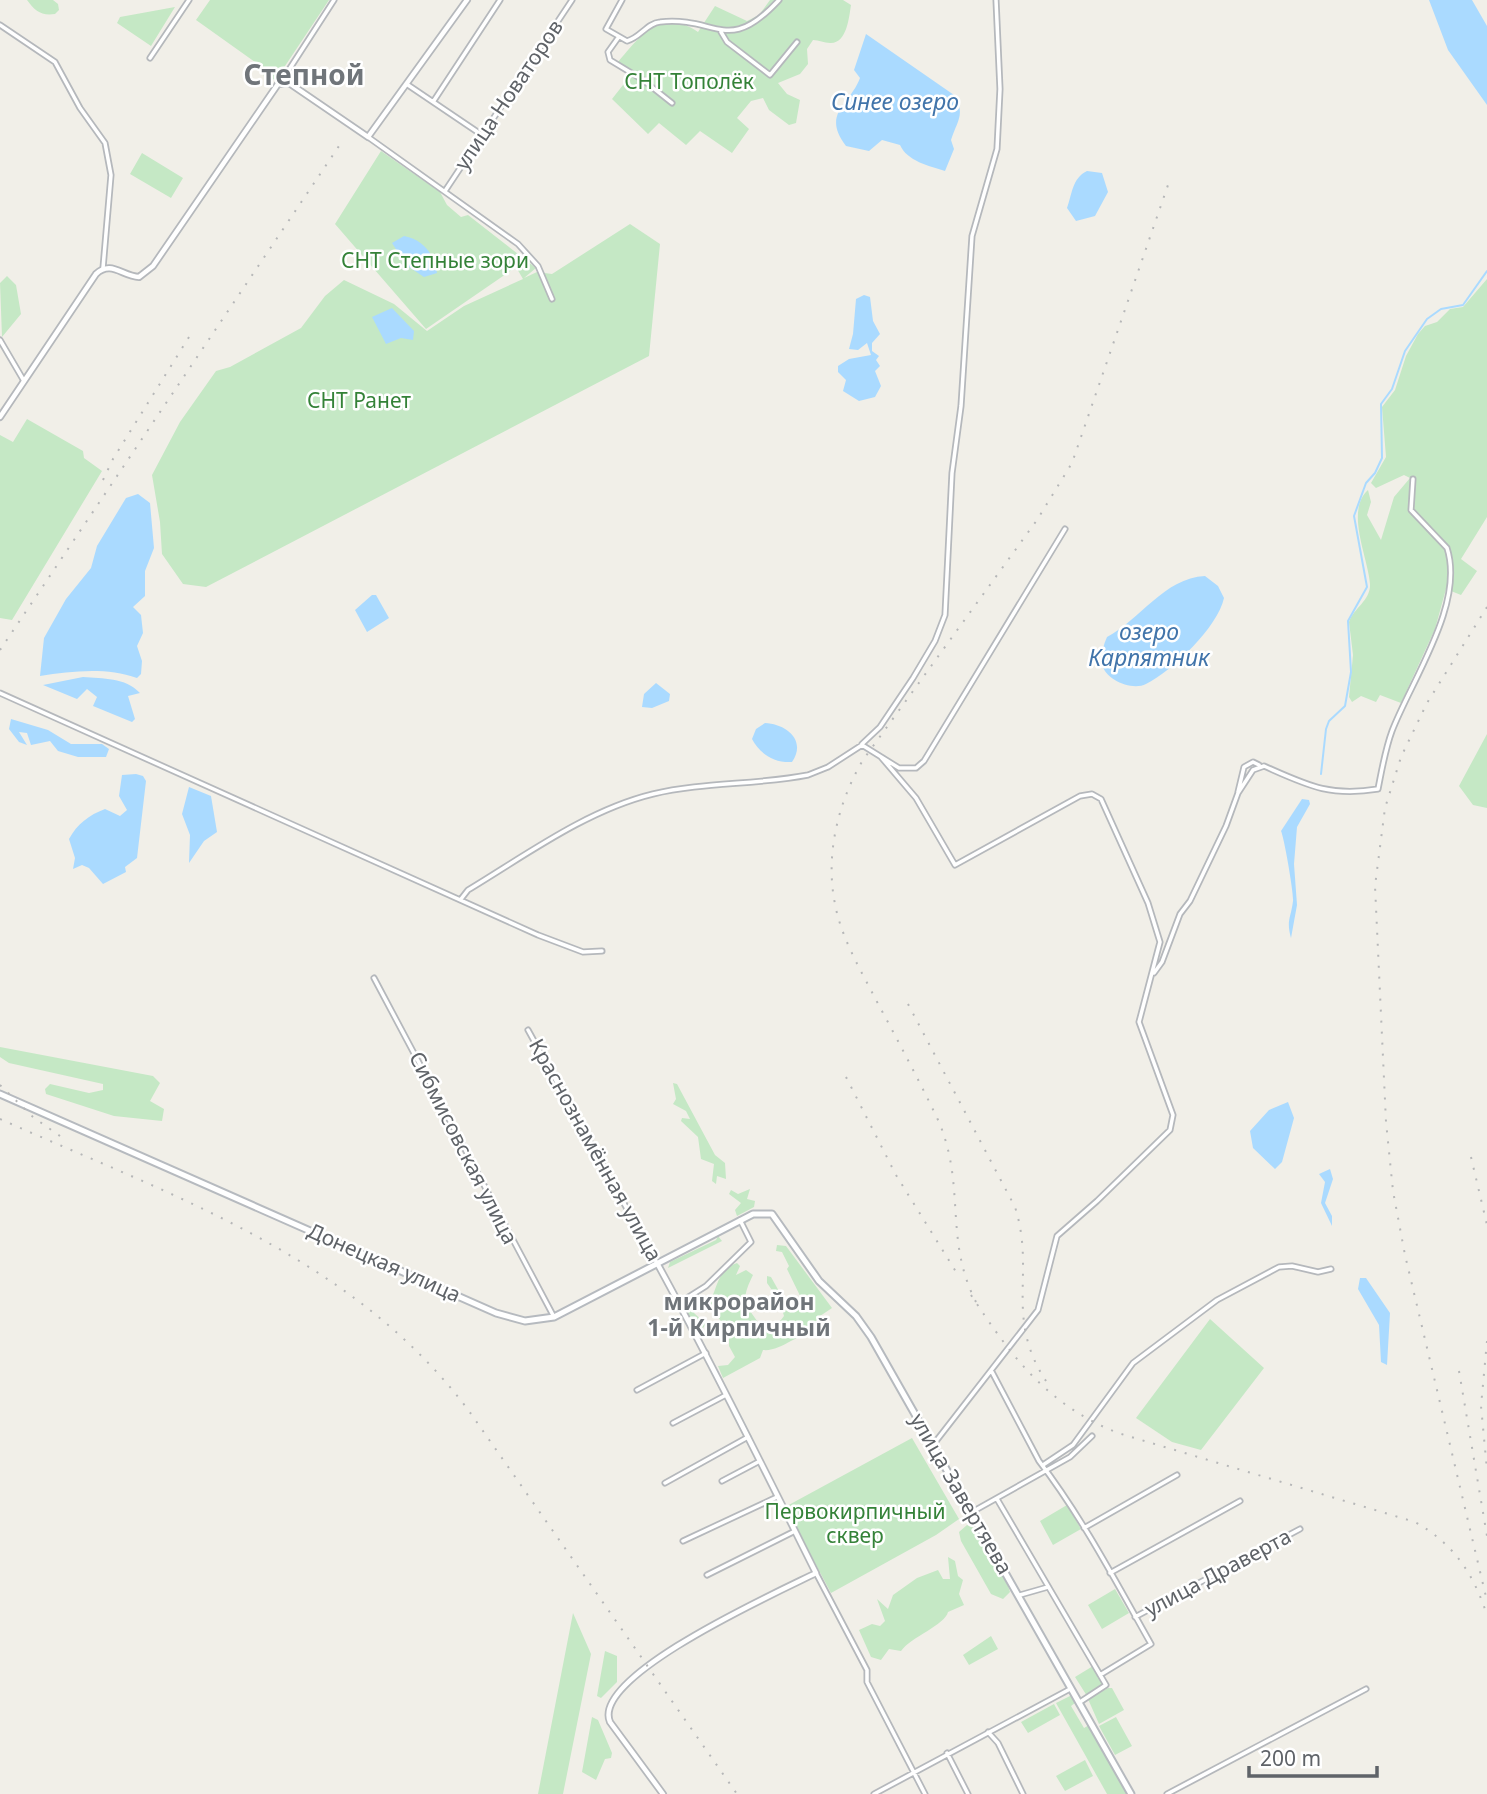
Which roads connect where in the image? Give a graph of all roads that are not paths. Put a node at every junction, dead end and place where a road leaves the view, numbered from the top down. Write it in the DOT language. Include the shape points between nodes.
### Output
graph roads {
  1 [pos="189,0"];
  2 [pos="334,0"];
  3 [pos="467,0"];
  4 [pos="500,0"];
  5 [pos="572,0"];
  6 [pos="622,0"];
  7 [pos="779,0"];
  8 [pos="996,0"];
  9 [pos="0,25"];
  10 [pos="720,32"];
  11 [pos="618,38"];
  12 [pos="797,42"];
  13 [pos="150,58"];
  14 [pos="281,82"];
  15 [pos="408,85"];
  16 [pos="433,102"];
  17 [pos="672,103"];
  18 [pos="482,135"];
  19 [pos="368,136"];
  20 [pos="445,191"];
  21 [pos="103,268"];
  22 [pos="552,299"];
  23 [pos="0,340"];
  24 [pos="24,380"];
  25 [pos="0,417"];
  26 [pos="1413,479"];
  27 [pos="1065,529"];
  28 [pos="0,693"];
  29 [pos="862,744"];
  30 [pos="881,757"];
  31 [pos="1259,765"];
  32 [pos="1238,793"];
  33 [pos="461,899"];
  34 [pos="602,951"];
  35 [pos="1153,974"];
  36 [pos="374,978"];
  37 [pos="528,1030"];
  38 [pos="0,1094"];
  39 [pos="766,1212"];
  40 [pos="740,1220"];
  41 [pos="657,1263"];
  42 [pos="1331,1269"];
  43 [pos="679,1303"];
  44 [pos="554,1317"];
  45 [pos="706,1353"];
  46 [pos="992,1372"];
  47 [pos="637,1390"];
  48 [pos="728,1395"];
  49 [pos="673,1423"];
  50 [pos="1092,1436"];
  51 [pos="748,1437"];
  52 [pos="933,1445"];
  53 [pos="758,1462"];
  54 [pos="1043,1465"];
  55 [pos="1049,1469"];
  56 [pos="1177,1475"];
  57 [pos="722,1481"];
  58 [pos="665,1483"];
  59 [pos="777,1497"];
  60 [pos="997,1499"];
  61 [pos="1240,1501"];
  62 [pos="972,1512"];
  63 [pos="1084,1528"];
  64 [pos="1300,1529"];
  65 [pos="795,1531"];
  66 [pos="683,1541"];
  67 [pos="816,1573"];
  68 [pos="1110,1573"];
  69 [pos="707,1575"];
  70 [pos="1048,1587"];
  71 [pos="1020,1595"];
  72 [pos="1135,1617"];
  73 [pos="1100,1675"];
  74 [pos="1072,1688"];
  75 [pos="1366,1689"];
  76 [pos="1080,1702"];
  77 [pos="988,1732"];
  78 [pos="947,1753"];
  79 [pos="913,1771"];
  80 [pos="881,1792"];
  81 [pos="663,1794"];
  82 [pos="874,1794"];
  83 [pos="925,1794"];
  84 [pos="968,1794"];
  85 [pos="1023,1794"];
  86 [pos="1131,1794"];
  87 [pos="1167,1794"];
  1 -- 13 [label="street"];
  2 -- 14 [label="street"];
  3 -- 15 [label="street"];
  4 -- 16 [label="street"];
  5 -- 18 [label="street, улица Новаторов"];
  6 -- 11 [label="street" via="606,27"];
  7 -- 10 [label="street" via="748,27"];
  8 -- 29 [label="street" via="998,149 972,236 945,615 913,677 880,727"];
  9 -- 21 [label="street" via="55,62 105,143 111,175"];
  10 -- 11 [label="street" via="694,23 658,22 632,40"];
  10 -- 12 [label="street" via="770,75"];
  11 -- 17 [label="street" via="608,52 610,61"];
  14 -- 19 [label="street"];
  14 -- 21 [label="street" via="148,272 134,277"];
  15 -- 16 [label="street"];
  15 -- 19 [label="street"];
  16 -- 18 [label="street"];
  18 -- 20 [label="street, улица Новаторов"];
  19 -- 20 [label="street"];
  20 -- 22 [label="street" via="530,256"];
  21 -- 24 [label="street"];
  23 -- 24 [label="street"];
  24 -- 25 [label="street"];
  26 -- 31 [label="street" via="1411,510 1447,548 1449,589 1440,624 1392,730 1378,789 1317,790"];
  27 -- 30 [label="street" via="924,761 909,771"];
  28 -- 33 [label="street"];
  29 -- 30 [label="street"];
  29 -- 33 [label="street" via="807,775 681,789 624,803 525,856 468,890"];
  30 -- 35 [label="street" via="916,798 955,865 1080,796 1093,794 1101,799 1157,927 1160,942"];
  31 -- 32 [label="street"];
  31 -- 32 [label="street" via="1253,762 1244,767"];
  32 -- 35 [label="street"];
  33 -- 34 [label="street" via="568,947"];
  35 -- 46 [label="street" via="1140,1011 1142,1034 1173,1115 1170,1130 1057,1236 1038,1310"];
  36 -- 44 [label="street, Сибмисовская улица"];
  37 -- 41 [label="street, Краснознамённая улица"];
  38 -- 44 [label="main road, Донецкая улица" via="496,1313 525,1321"];
  39 -- 40 [label="main road, Донецкая улица"];
  39 -- 52 [label="main road, улица Завертяева" via="776,1219 819,1281 865,1327"];
  40 -- 41 [label="main road, Донецкая улица"];
  40 -- 43 [label="street" via="751,1242 706,1286"];
  41 -- 43 [label="street, Краснознамённая улица"];
  41 -- 44 [label="main road, Донецкая улица"];
  42 -- 54 [label="street" via="1279,1267 1217,1300 1133,1363 1073,1445"];
  43 -- 45 [label="street, Краснознамённая улица"];
  45 -- 47 [label="street"];
  45 -- 48 [label="street, Краснознамённая улица"];
  46 -- 52 [label="street"];
  46 -- 54 [label="street"];
  48 -- 49 [label="street"];
  48 -- 51 [label="street, Краснознамённая улица"];
  50 -- 55 [label="street"];
  51 -- 53 [label="street, Краснознамённая улица"];
  51 -- 58 [label="street"];
  52 -- 62 [label="main road, улица Завертяева"];
  53 -- 57 [label="street"];
  53 -- 59 [label="street, Краснознамённая улица"];
  54 -- 55 [label="street"];
  55 -- 60 [label="street"];
  55 -- 63 [label="street"];
  56 -- 63 [label="street"];
  59 -- 65 [label="street, Краснознамённая улица"];
  59 -- 66 [label="street"];
  60 -- 62 [label="street"];
  60 -- 70 [label="street"];
  61 -- 68 [label="street"];
  62 -- 71 [label="main road, улица Завертяева"];
  63 -- 68 [label="street"];
  64 -- 72 [label="street, улица Драверта"];
  65 -- 67 [label="street, Краснознамённая улица"];
  65 -- 69 [label="street"];
  67 -- 79 [label="street, Краснознамённая улица"];
  67 -- 81 [label="street" via="713,1625 631,1679 609,1703 607,1716"];
  68 -- 72 [label="street"];
  70 -- 71 [label="street"];
  70 -- 73 [label="street"];
  71 -- 74 [label="main road, улица Завертяева"];
  72 -- 73 [label="street" via="1151,1644"];
  73 -- 76 [label="street" via="1106,1685"];
  74 -- 76 [label="main road, улица Завертяева"];
  74 -- 77 [label="street"];
  75 -- 87 [label="street"];
  76 -- 86 [label="main road, улица Завертяева"];
  77 -- 78 [label="street"];
  77 -- 85 [label="street"];
  78 -- 79 [label="street"];
  78 -- 84 [label="street"];
  79 -- 80 [label="street"];
  79 -- 83 [label="street, Краснознамённая улица"];
  80 -- 82 [label="street"];
}
